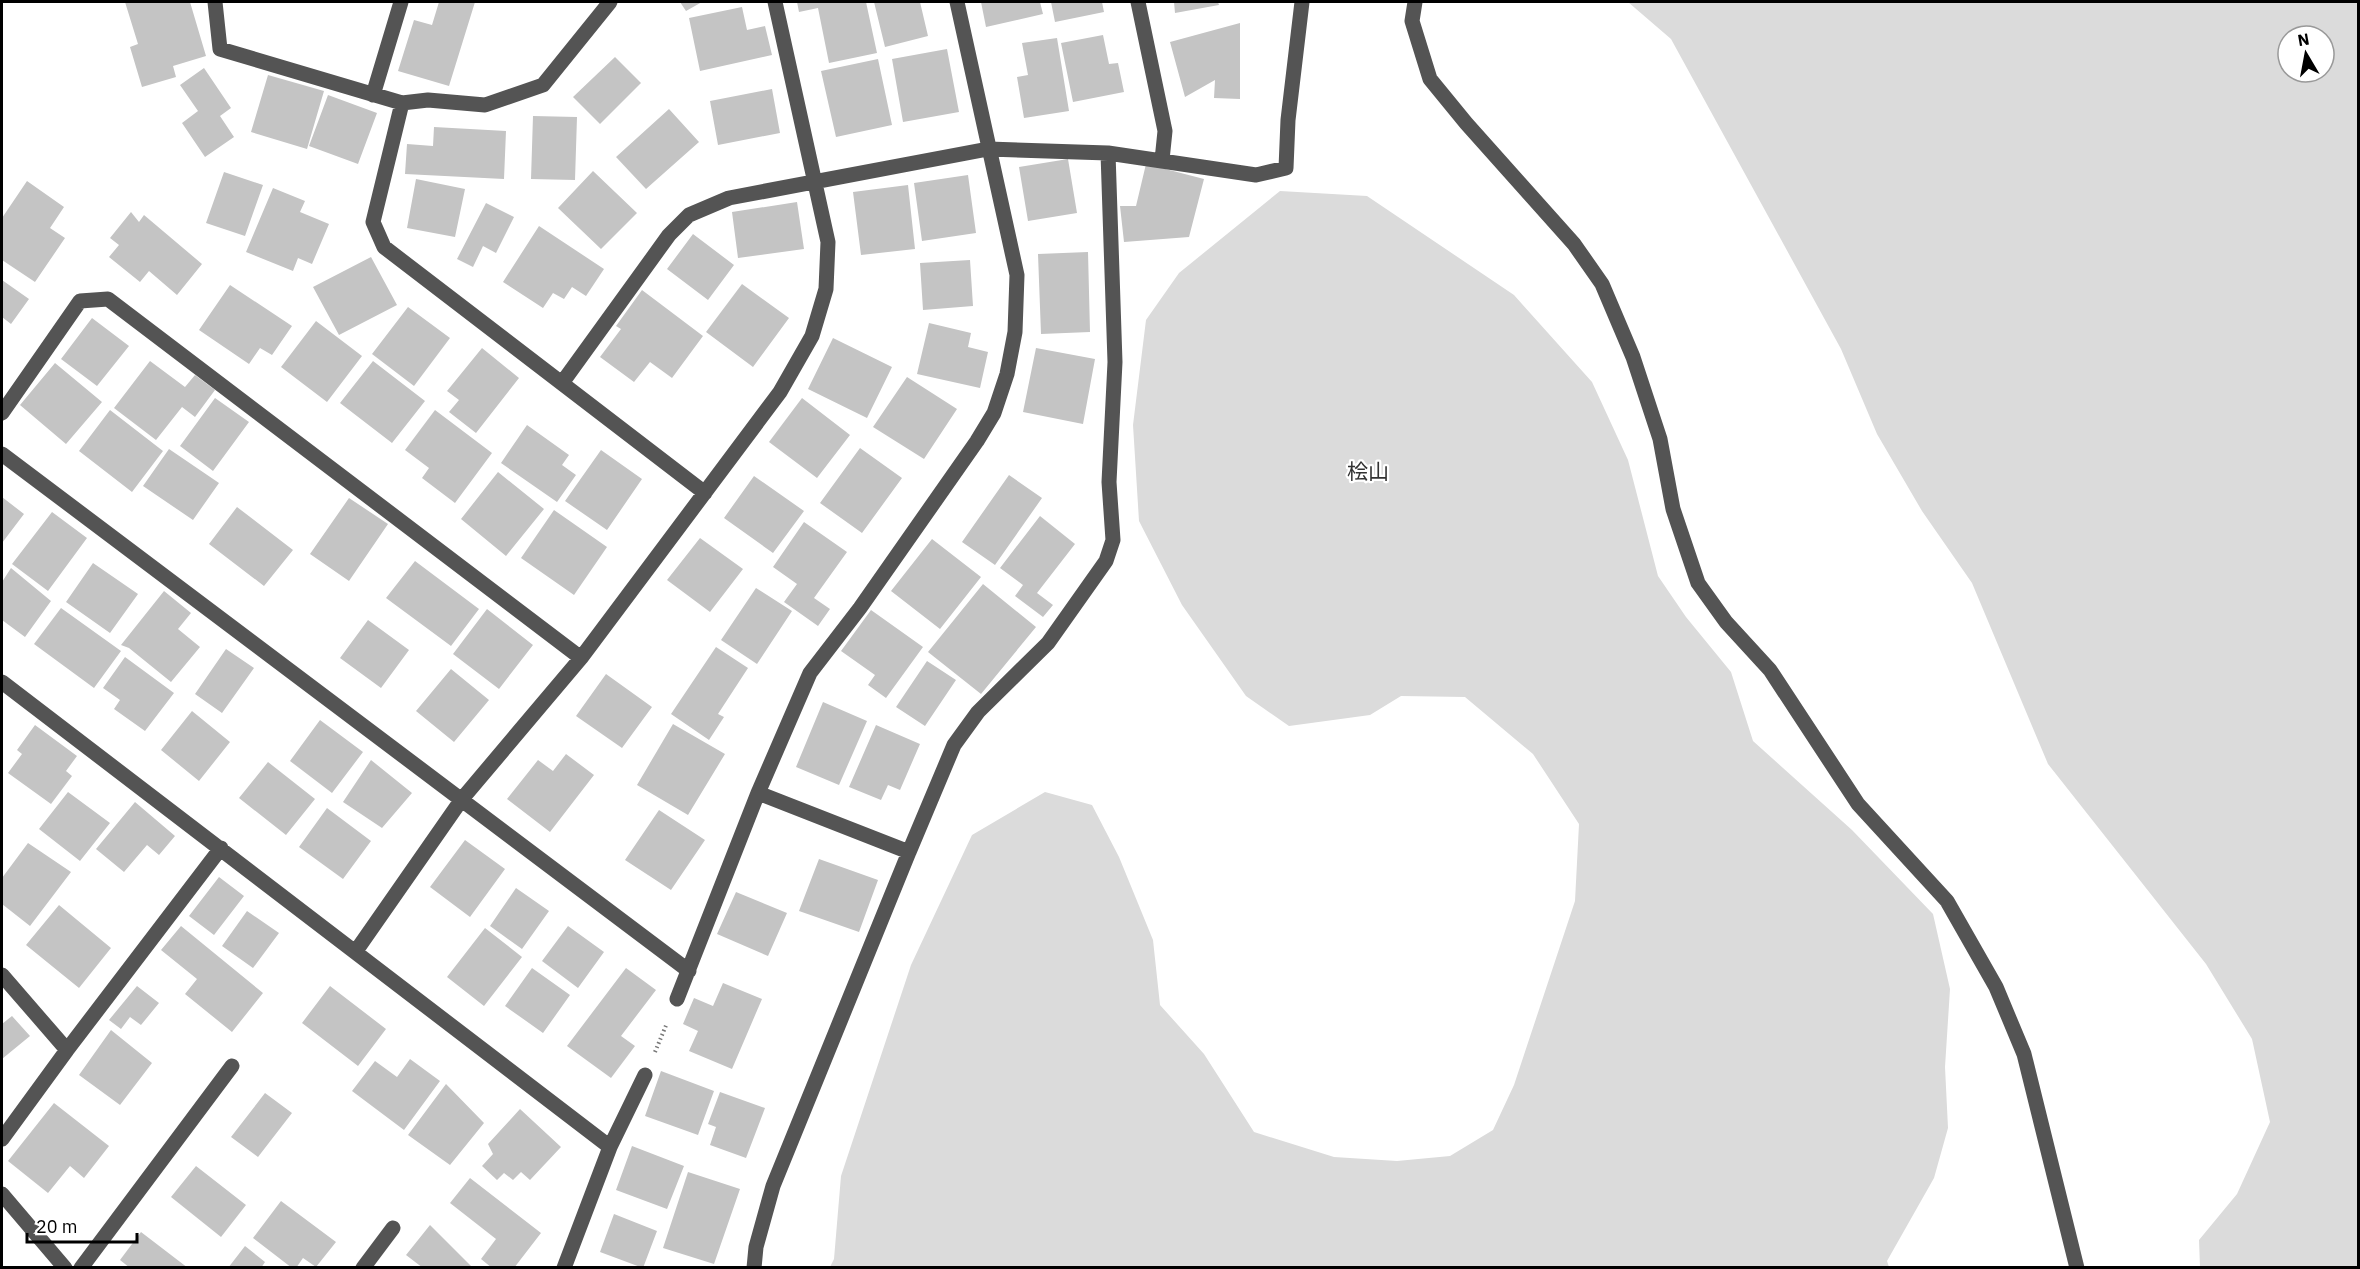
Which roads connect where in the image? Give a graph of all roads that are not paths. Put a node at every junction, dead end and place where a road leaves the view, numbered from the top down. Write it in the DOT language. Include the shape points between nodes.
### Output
graph roads {
  1 [pos="215,2"];
  2 [pos="401,2"];
  3 [pos="610,2"];
  4 [pos="775,2"];
  5 [pos="957,2"];
  6 [pos="1138,2"];
  7 [pos="1302,2"];
  8 [pos="1415,2"];
  9 [pos="373,95"];
  10 [pos="402,104"];
  11 [pos="988,148"];
  12 [pos="1108,153"];
  13 [pos="1162,160"];
  14 [pos="817,181"];
  15 [pos="562,382"];
  16 [pos="2,413"];
  17 [pos="2,454"];
  18 [pos="705,493"];
  19 [pos="581,658"];
  20 [pos="2,682"];
  21 [pos="758,793"];
  22 [pos="462,799"];
  23 [pos="221,848"];
  24 [pos="909,852"];
  25 [pos="356,951"];
  26 [pos="688,971"];
  27 [pos="2,975"];
  28 [pos="677,999"];
  29 [pos="67,1050"];
  30 [pos="232,1066"];
  31 [pos="645,1075"];
  32 [pos="2,1139"];
  33 [pos="610,1147"];
  34 [pos="2,1194"];
  35 [pos="393,1227"];
  36 [pos="65,1268"];
  37 [pos="81,1268"];
  38 [pos="363,1268"];
  39 [pos="564,1268"];
  40 [pos="754,1268"];
  41 [pos="2077,1268"];
  1 -- 9 [label="street" via="220,49"];
  2 -- 9 [label="street"];
  3 -- 10 [label="street" via="543,85 484,105 428,100"];
  4 -- 14 [label="street"];
  5 -- 11 [label="street"];
  6 -- 13 [label="street" via="1165,131"];
  7 -- 13 [label="street" via="1286,168 1256,175"];
  8 -- 41 [label="street" via="1412,21 1430,79 1574,244 1602,284 1633,357 1660,439 1673,509 1698,583 1726,622 1770,670 1858,804 1947,901 1996,987 2024,1054"];
  9 -- 10 [label="street"];
  10 -- 15 [label="street" via="372,222 384,247"];
  11 -- 12 [label="street"];
  11 -- 14 [label="street"];
  11 -- 21 [label="street" via="1017,275 1015,332 994,413 861,608 810,673"];
  12 -- 13 [label="street"];
  12 -- 24 [label="street" via="1115,362 1108,482 1113,540 1106,561 1048,643 978,712 954,745"];
  14 -- 15 [label="street" via="729,198 689,215 669,236"];
  14 -- 18 [label="street" via="828,242 826,289 812,336 780,392"];
  15 -- 18 [label="street"];
  16 -- 19 [label="street" via="80,301 108,299"];
  17 -- 22 [label="street"];
  18 -- 19 [label="street"];
  19 -- 22 [label="street"];
  20 -- 23 [label="street"];
  21 -- 24 [label="street"];
  21 -- 26 [label="street"];
  22 -- 25 [label="street"];
  22 -- 26 [label="street"];
  23 -- 25 [label="street"];
  23 -- 29 [label="street"];
  24 -- 40 [label="street" via="773,1186 756,1246"];
  25 -- 33 [label="street"];
  26 -- 28 [label="street"];
  27 -- 29 [label="street"];
  29 -- 32 [label="street"];
  30 -- 37 [label="street"];
  31 -- 33 [label="street"];
  33 -- 39 [label="street"];
  34 -- 36 [label="street"];
  35 -- 38 [label="street"];
}
